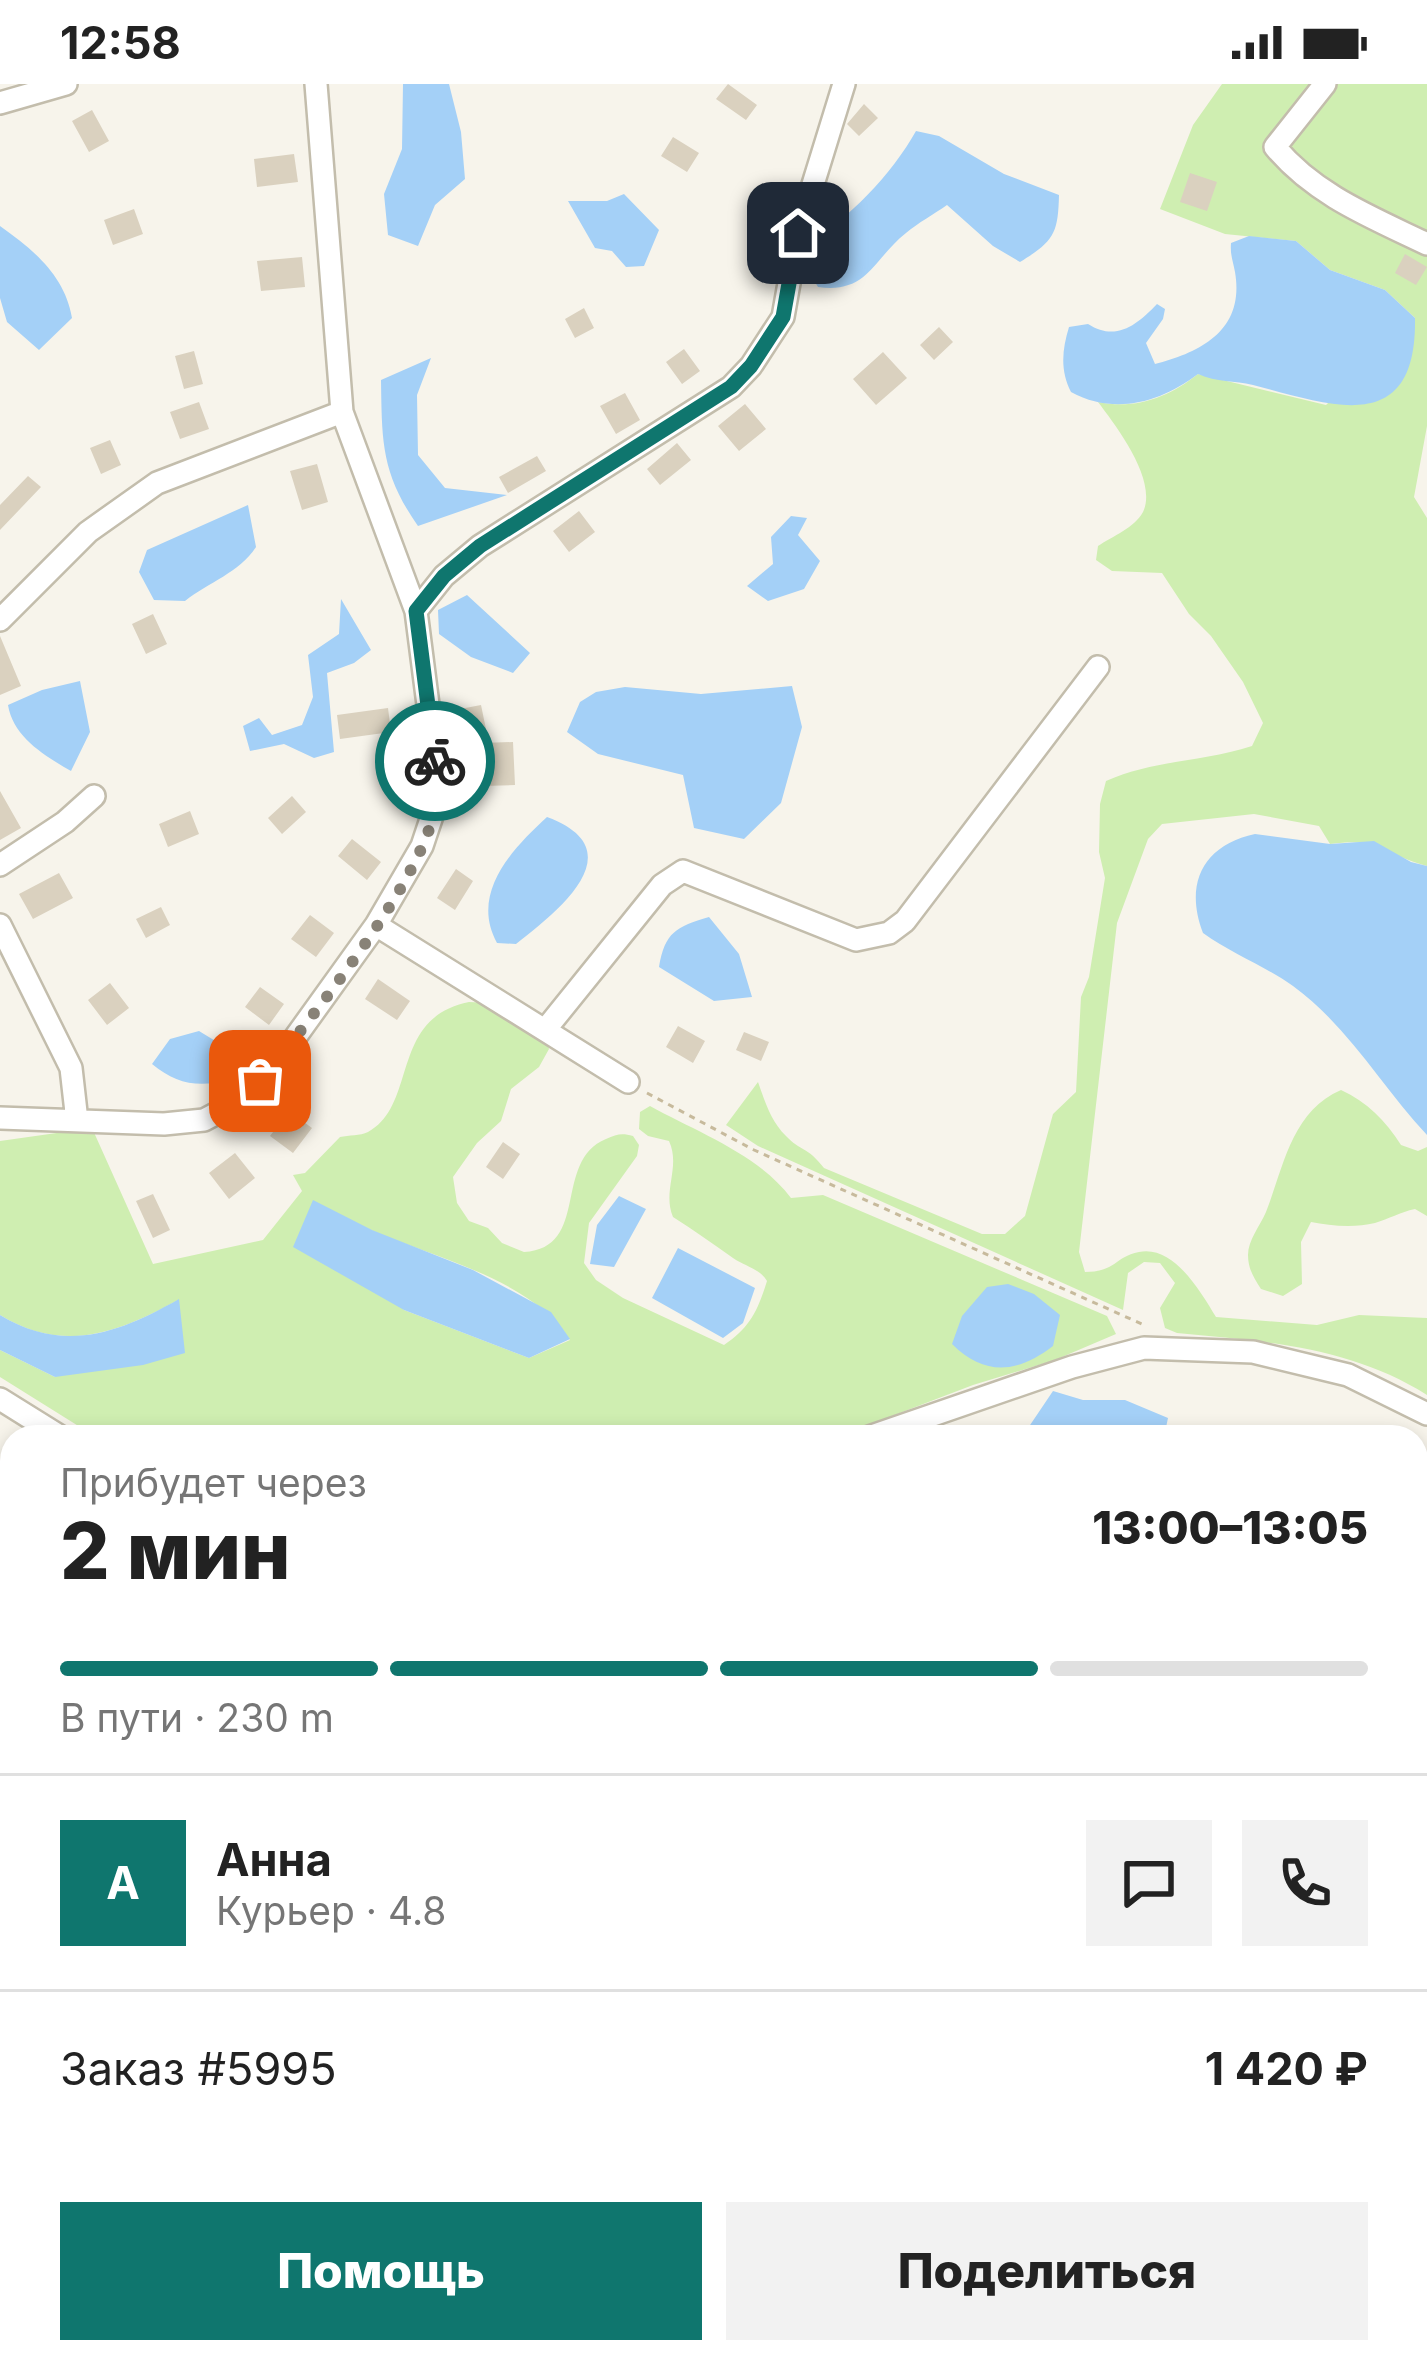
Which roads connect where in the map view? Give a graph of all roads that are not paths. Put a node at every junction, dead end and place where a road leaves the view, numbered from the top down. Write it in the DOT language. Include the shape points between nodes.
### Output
graph roads {
  1 [pos="66,84"];
  2 [pos="316,84"];
  3 [pos="844,84"];
  4 [pos="1325,84"];
  5 [pos="0,104"];
  6 [pos="1427,244"];
  7 [pos="342,412"];
  8 [pos="416,611"];
  9 [pos="0,620"];
  10 [pos="1098,668"];
  11 [pos="94,796"];
  12 [pos="0,865"];
  13 [pos="0,925"];
  14 [pos="376,925"];
  15 [pos="545,1030"];
  16 [pos="628,1082"];
  17 [pos="0,1118"];
  18 [pos="77,1120"];
  19 [pos="0,1399"];
  20 [pos="1427,1414"];
  21 [pos="42,1425"];
  22 [pos="904,1425"];
  1 -- 5 [label="street"];
  2 -- 7 [label="street"];
  3 -- 8 [label="street" via="798,233 783,317 751,366 731,387 480,546"];
  4 -- 6 [label="street" via="1275,147 1339,202"];
  7 -- 8 [label="street"];
  7 -- 9 [label="street" via="157,483 88,532"];
  8 -- 14 [label="street" via="435,807"];
  10 -- 15 [label="street" via="889,933 856,940 683,871 662,884"];
  11 -- 12 [label="street"];
  13 -- 18 [label="street" via="70,1068"];
  14 -- 15 [label="street"];
  14 -- 18 [label="street" via="289,1046 234,1104 204,1120"];
  15 -- 16 [label="street"];
  17 -- 18 [label="street"];
  19 -- 21 [label="street"];
  20 -- 22 [label="street" via="1348,1375 1253,1352 1144,1348"];
}
